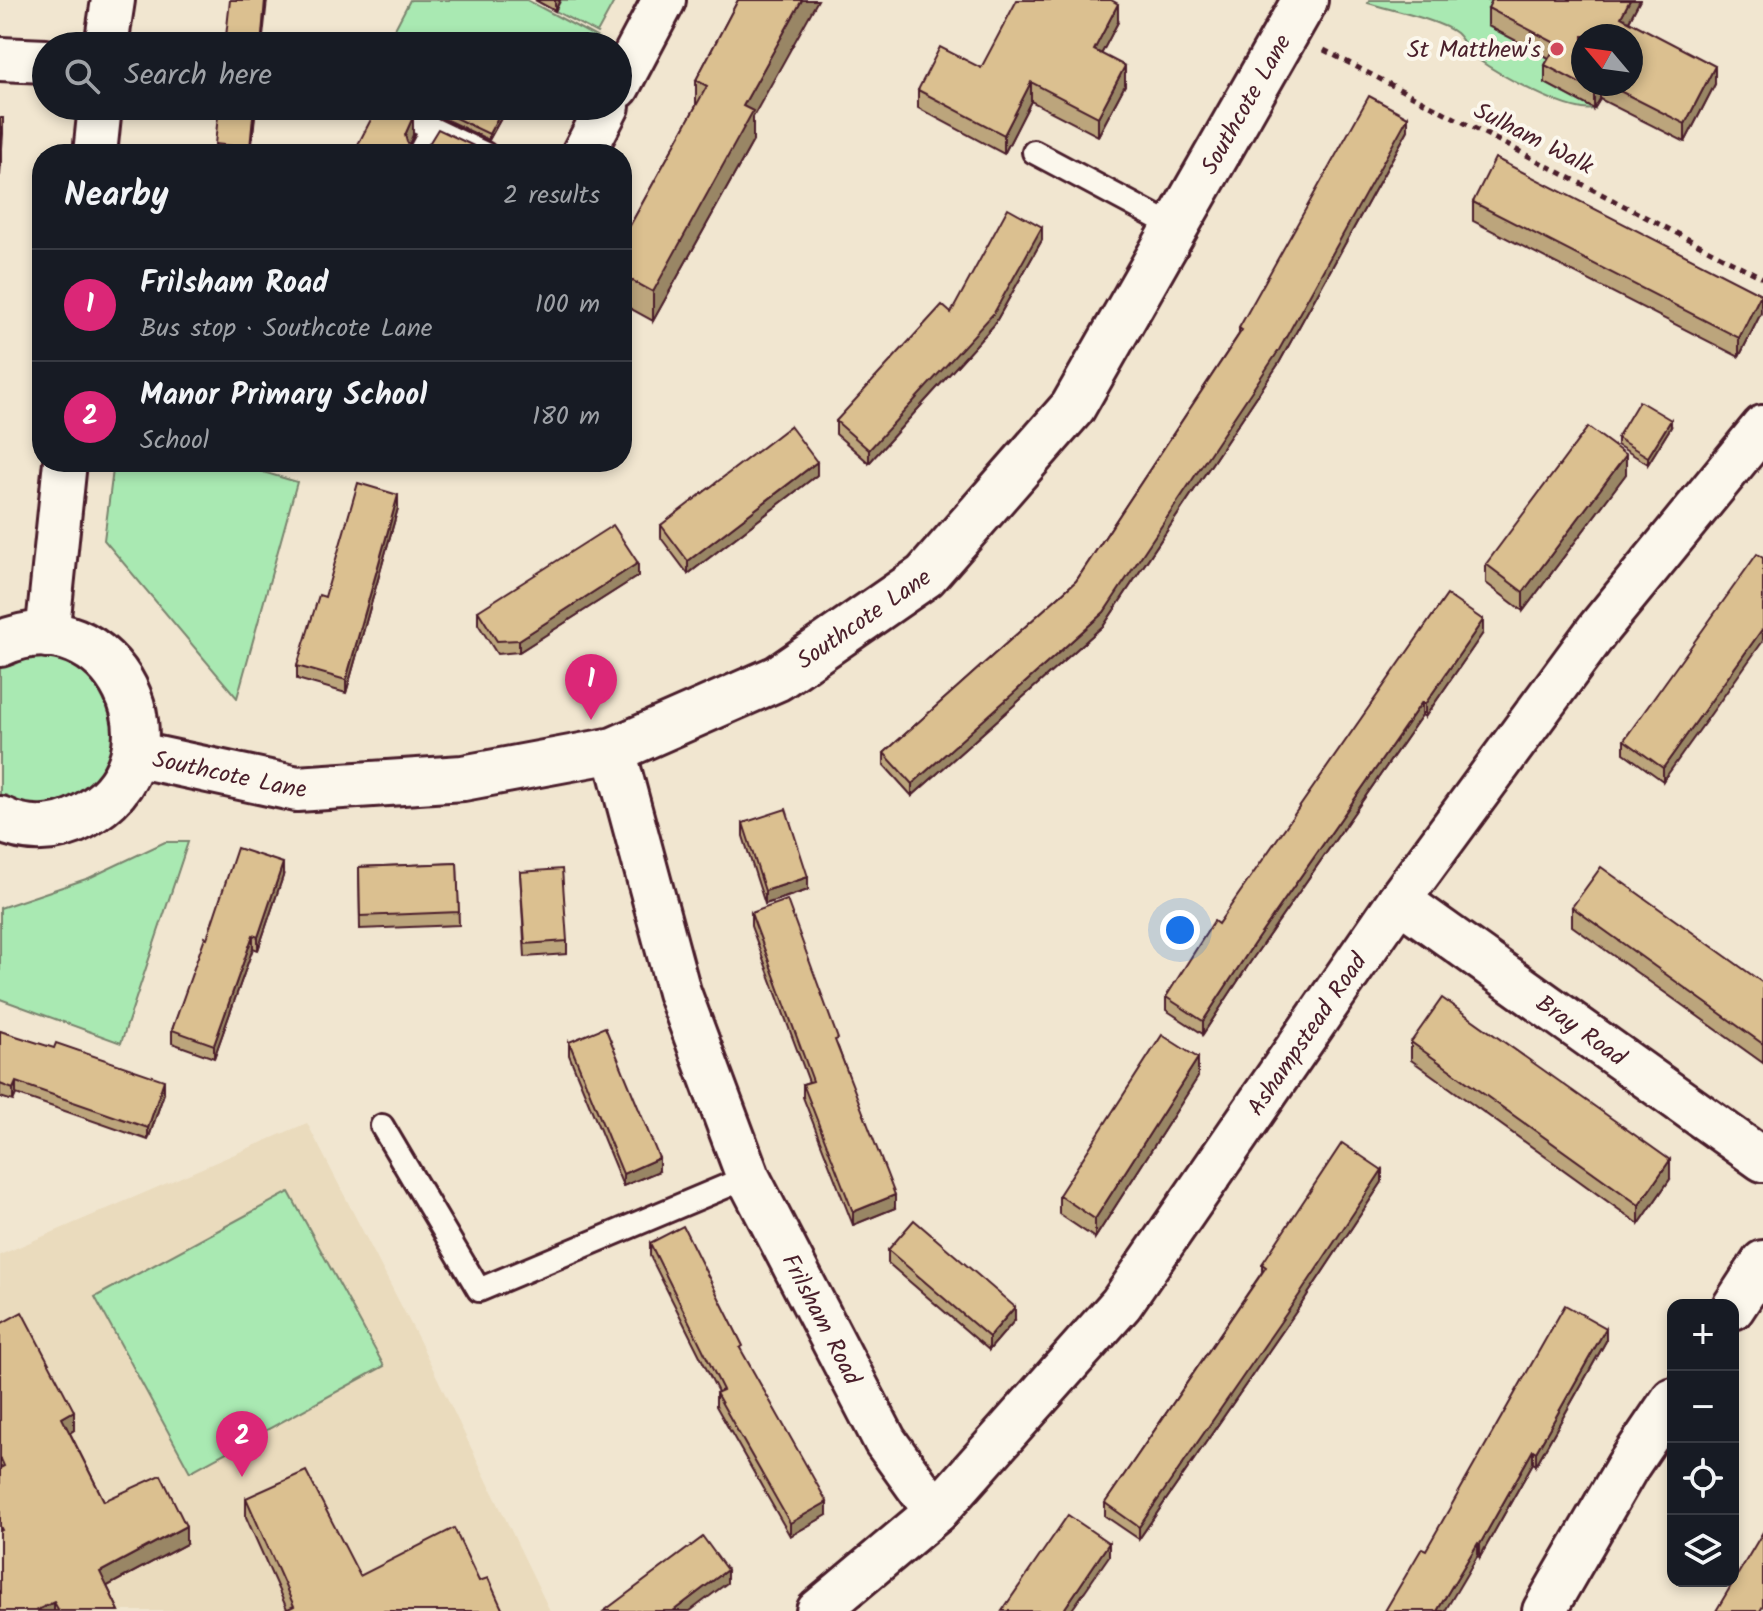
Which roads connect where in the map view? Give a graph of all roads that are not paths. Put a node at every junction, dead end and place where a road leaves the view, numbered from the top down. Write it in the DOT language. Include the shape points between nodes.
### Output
graph roads {
  1 [pos="113,0"];
  2 [pos="664,0"];
  3 [pos="1296,15"];
  4 [pos="108,32"];
  5 [pos="0,59"];
  6 [pos="32,60"];
  7 [pos="632,61"];
  8 [pos="99,120"];
  9 [pos="413,120"];
  10 [pos="601,120"];
  11 [pos="432,129"];
  12 [pos="96,144"];
  13 [pos="424,144"];
  14 [pos="464,144"];
  15 [pos="588,144"];
  16 [pos="1034,152"];
  17 [pos="1175,227"];
  18 [pos="1763,427"];
  19 [pos="64,472"];
  20 [pos="47,636"];
  21 [pos="0,644"];
  22 [pos="614,750"];
  23 [pos="134,754"];
  24 [pos="0,819"];
  25 [pos="1399,900"];
  26 [pos="382,1126"];
  27 [pos="1763,1160"];
  28 [pos="748,1177"];
  29 [pos="1763,1262"];
  30 [pos="1739,1299"];
  31 [pos="1667,1408"];
  32 [pos="936,1512"];
  33 [pos="818,1611"];
  34 [pos="1544,1611"];
  1 -- 4 [label="street"];
  2 -- 7 [label="street"];
  3 -- 17 [label="street, Southcote Lane"];
  5 -- 6 [label="street"];
  8 -- 12 [label="street"];
  9 -- 11 [label="lane"];
  10 -- 15 [label="street"];
  11 -- 13 [label="lane"];
  11 -- 14 [label="lane"];
  16 -- 17 [label="lane"];
  17 -- 22 [label="street, Southcote Lane" via="1073,407 925,576 778,678"];
  18 -- 25 [label="street, Ashampstead Road" via="1599,628"];
  19 -- 20 [label="street"];
  20 -- 21 [label="street, Southcote Lane" via="15,637"];
  20 -- 23 [label="street, Southcote Lane" via="72,639 97,653 129,692 137,724"];
  22 -- 23 [label="street, Southcote Lane" via="463,778 297,789"];
  22 -- 28 [label="street, Frilsham Road" via="679,992"];
  23 -- 24 [label="street, Southcote Lane" via="122,785 101,808 71,824 47,829 13,826"];
  25 -- 27 [label="street, Bray Road"];
  25 -- 32 [label="street, Ashampstead Road" via="1121,1304"];
  26 -- 28 [label="lane" via="479,1290"];
  28 -- 32 [label="street, Frilsham Road" via="885,1441"];
  29 -- 30 [label="street"];
  31 -- 34 [label="street"];
  32 -- 33 [label="street, Ashampstead Road"];
}
